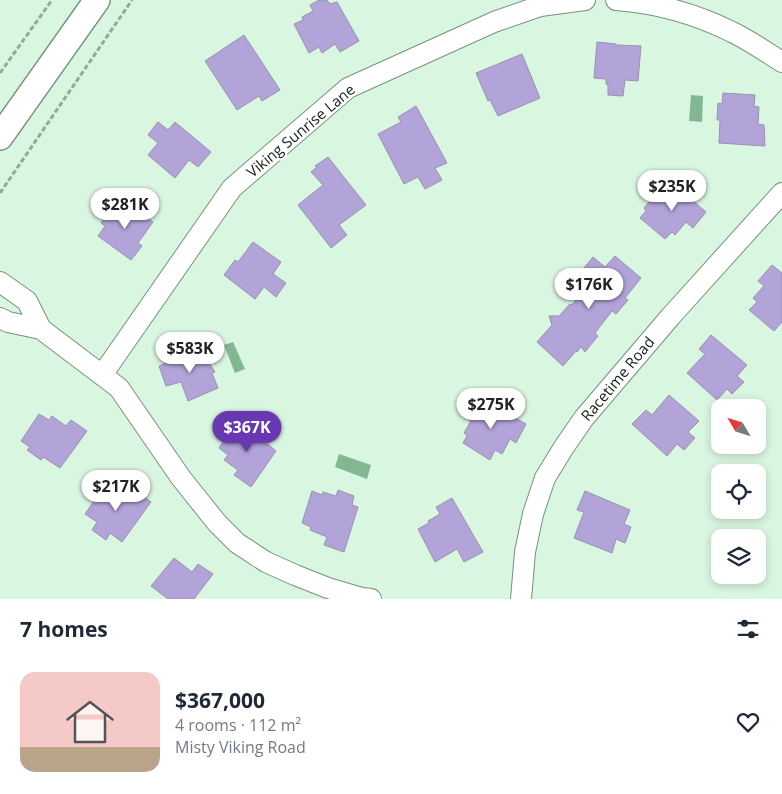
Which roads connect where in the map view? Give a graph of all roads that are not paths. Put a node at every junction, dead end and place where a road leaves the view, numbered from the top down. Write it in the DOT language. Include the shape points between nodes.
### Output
graph roads {
  1 [pos="96,0"];
  2 [pos="585,0"];
  3 [pos="616,0"];
  4 [pos="782,62"];
  5 [pos="0,137"];
  6 [pos="782,194"];
  7 [pos="0,282"];
  8 [pos="0,318"];
  9 [pos="41,329"];
  10 [pos="102,375"];
  11 [pos="371,599"];
  12 [pos="521,599"];
  1 -- 5 [label="street"];
  2 -- 10 [label="street, Viking Sunrise Lane" via="540,6 494,22 348,88 232,188"];
  3 -- 4 [label="street" via="637,2 707,21"];
  6 -- 12 [label="street, Racetime Road" via="671,316 584,418 564,447 545,478 533,514 525,552"];
  7 -- 9 [label="street" via="27,301"];
  8 -- 9 [label="street"];
  9 -- 10 [label="street"];
  10 -- 11 [label="street" via="118,388 181,478 237,543 295,576"];
}
